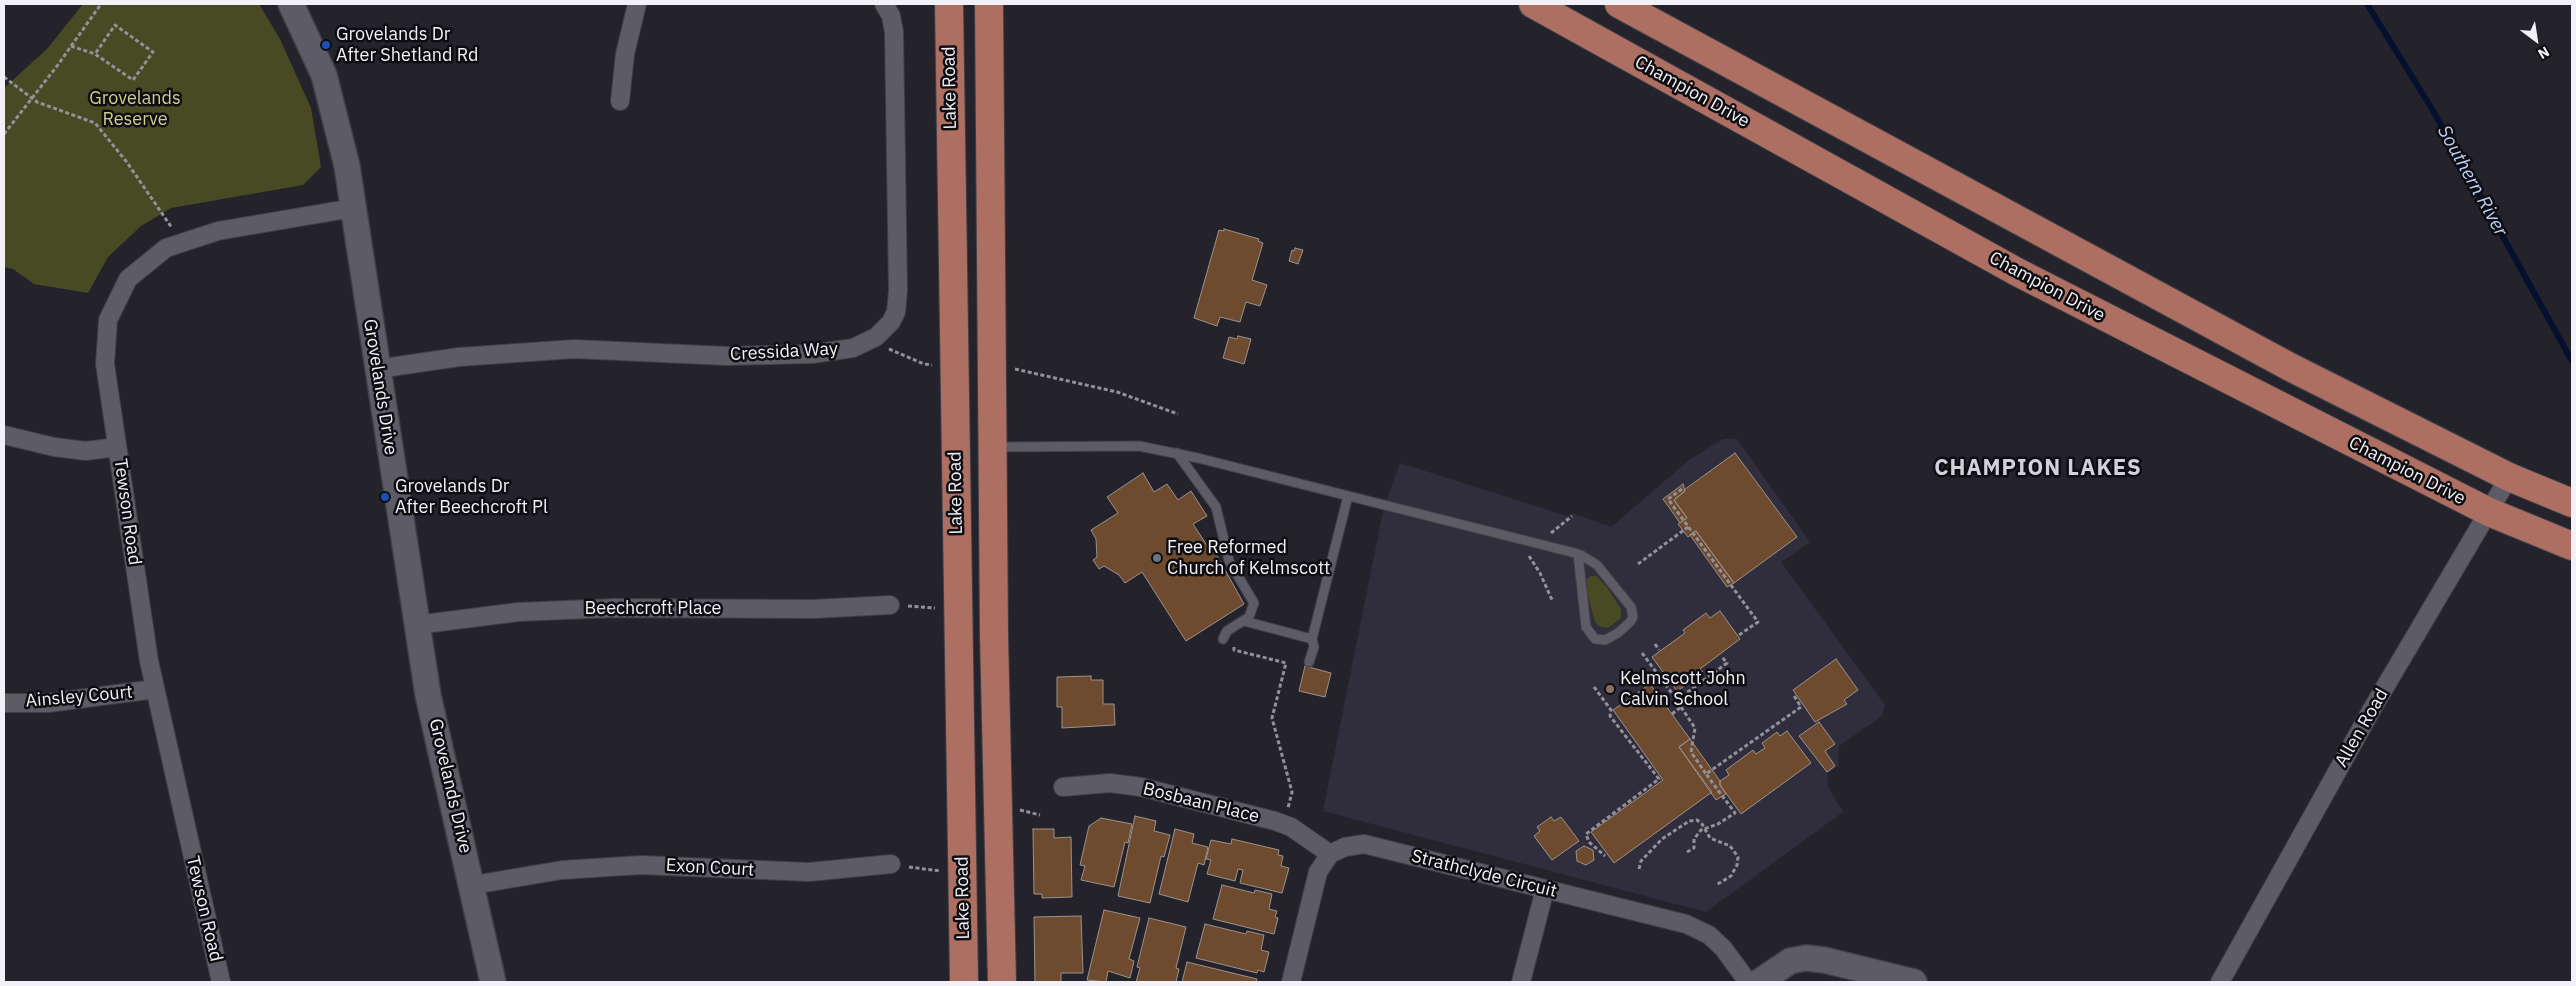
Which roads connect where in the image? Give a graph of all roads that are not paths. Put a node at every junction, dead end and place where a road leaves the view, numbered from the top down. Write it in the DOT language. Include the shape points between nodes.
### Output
graph roads {
  1 [pos="291,4"];
  2 [pos="637,4"];
  3 [pos="884,4"];
  4 [pos="950,4"];
  5 [pos="989,4"];
  6 [pos="1533,4"];
  7 [pos="1618,4"];
  8 [pos="620,100"];
  9 [pos="353,208"];
  10 [pos="377,369"];
  11 [pos="4,435"];
  12 [pos="955,446"];
  13 [pos="117,447"];
  14 [pos="993,447"];
  15 [pos="1177,453"];
  16 [pos="2509,477"];
  17 [pos="1348,496"];
  18 [pos="2572,503"];
  19 [pos="2489,512"];
  20 [pos="2572,546"];
  21 [pos="1578,554"];
  22 [pos="890,605"];
  23 [pos="1244,621"];
  24 [pos="416,625"];
  25 [pos="1223,639"];
  26 [pos="1312,639"];
  27 [pos="1310,662"];
  28 [pos="155,689"];
  29 [pos="4,703"];
  30 [pos="1063,786"];
  31 [pos="1330,854"];
  32 [pos="891,864"];
  33 [pos="473,885"];
  34 [pos="1545,889"];
  35 [pos="221,982"];
  36 [pos="493,982"];
  37 [pos="964,982"];
  38 [pos="1002,982"];
  39 [pos="1290,982"];
  40 [pos="1521,982"];
  41 [pos="1748,982"];
  42 [pos="1759,982"];
  43 [pos="1914,982"];
  44 [pos="2220,982"];
  1 -- 9 [label="street, Grovelands Drive" via="324,75 343,148"];
  2 -- 8 [label="street" via="625,54"];
  3 -- 10 [label="street, Cressida Way" via="891,16 895,39 898,291 896,312 876,338 853,348 812,354 727,356 574,349 459,357"];
  4 -- 12 [label="main road, Lake Road"];
  5 -- 14 [label="main road, Lake Road"];
  6 -- 19 [label="main road, Champion Drive" via="2019,273"];
  7 -- 16 [label="main road" via="2281,362"];
  9 -- 10 [label="street, Grovelands Drive"];
  9 -- 13 [label="street, Tewson Road" via="218,231 166,248 128,279 108,320 105,364"];
  10 -- 24 [label="street, Grovelands Drive"];
  11 -- 13 [label="street" via="86,451"];
  12 -- 14 [label="main road"];
  12 -- 37 [label="main road, Lake Road"];
  13 -- 28 [label="street, Tewson Road"];
  14 -- 15 [label="lane" via="1120,445"];
  14 -- 38 [label="main road, Lake Road"];
  15 -- 17 [label="lane"];
  15 -- 23 [label="lane" via="1216,507 1228,556 1254,603 1252,612"];
  16 -- 18 [label="main road"];
  16 -- 19 [label="street, Allen Road"];
  17 -- 21 [label="lane"];
  17 -- 26 [label="lane"];
  19 -- 20 [label="main road, Champion Drive"];
  19 -- 44 [label="street, Allen Road" via="2372,709"];
  21 -- 21 [label="lane" via="1605,573 1632,611 1625,628 1605,640 1596,639 1586,627"];
  22 -- 24 [label="street, Beechcroft Place" via="813,609 614,608 518,612"];
  23 -- 25 [label="lane" via="1227,631"];
  23 -- 26 [label="lane"];
  24 -- 33 [label="street, Grovelands Drive" via="428,695"];
  26 -- 27 [label="lane" via="1314,647"];
  28 -- 29 [label="street, Ainsley Court" via="48,703"];
  28 -- 35 [label="street, Tewson Road"];
  30 -- 31 [label="street, Bosbaan Place" via="1110,783 1256,816 1291,827"];
  31 -- 34 [label="street, Strathclyde Circuit" via="1364,844"];
  31 -- 39 [label="street" via="1318,872"];
  32 -- 33 [label="street, Exon Court" via="809,872 641,865 562,870"];
  33 -- 36 [label="street, Grovelands Drive"];
  34 -- 40 [label="street"];
  34 -- 41 [label="street, Strathclyde Circuit" via="1686,924 1709,935 1723,948"];
  42 -- 43 [label="street" via="1790,961 1806,958"];
}
